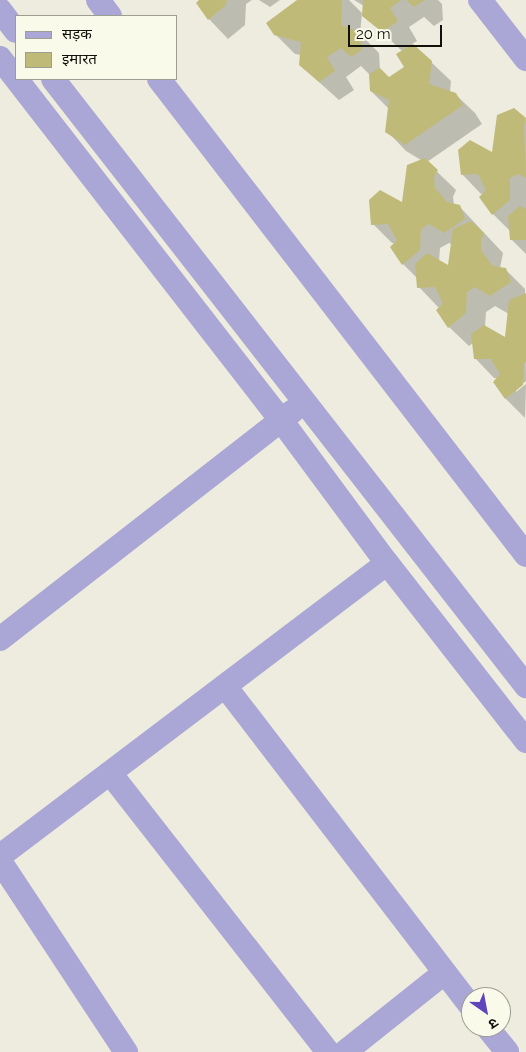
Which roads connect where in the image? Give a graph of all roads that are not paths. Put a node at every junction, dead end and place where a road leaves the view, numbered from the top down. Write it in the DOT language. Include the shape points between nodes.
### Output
graph roads {
  1 [pos="98,0"];
  2 [pos="480,0"];
  3 [pos="0,10"];
  4 [pos="109,15"];
  5 [pos="15,30"];
  6 [pos="0,58"];
  7 [pos="526,59"];
  8 [pos="15,77"];
  9 [pos="17,80"];
  10 [pos="54,80"];
  11 [pos="159,80"];
  12 [pos="304,402"];
  13 [pos="281,420"];
  14 [pos="526,555"];
  15 [pos="387,563"];
  16 [pos="0,639"];
  17 [pos="225,686"];
  18 [pos="526,686"];
  19 [pos="526,741"];
  20 [pos="110,773"];
  21 [pos="0,856"];
  22 [pos="0,861"];
  23 [pos="444,973"];
  24 [pos="461,994"];
  25 [pos="495,1037"];
  26 [pos="126,1052"];
  27 [pos="328,1052"];
  28 [pos="344,1052"];
  29 [pos="507,1052"];
  1 -- 4 [label="street"];
  2 -- 7 [label="street"];
  3 -- 5 [label="street"];
  6 -- 8 [label="street"];
  9 -- 13 [label="street"];
  10 -- 12 [label="street"];
  11 -- 14 [label="street"];
  12 -- 13 [label="street"];
  12 -- 18 [label="street"];
  13 -- 15 [label="street"];
  13 -- 16 [label="street"];
  15 -- 17 [label="street"];
  15 -- 19 [label="street"];
  17 -- 20 [label="street"];
  17 -- 23 [label="street"];
  20 -- 21 [label="street"];
  20 -- 27 [label="street"];
  22 -- 26 [label="street"];
  23 -- 24 [label="street"];
  23 -- 28 [label="street"];
  25 -- 29 [label="street"];
}
